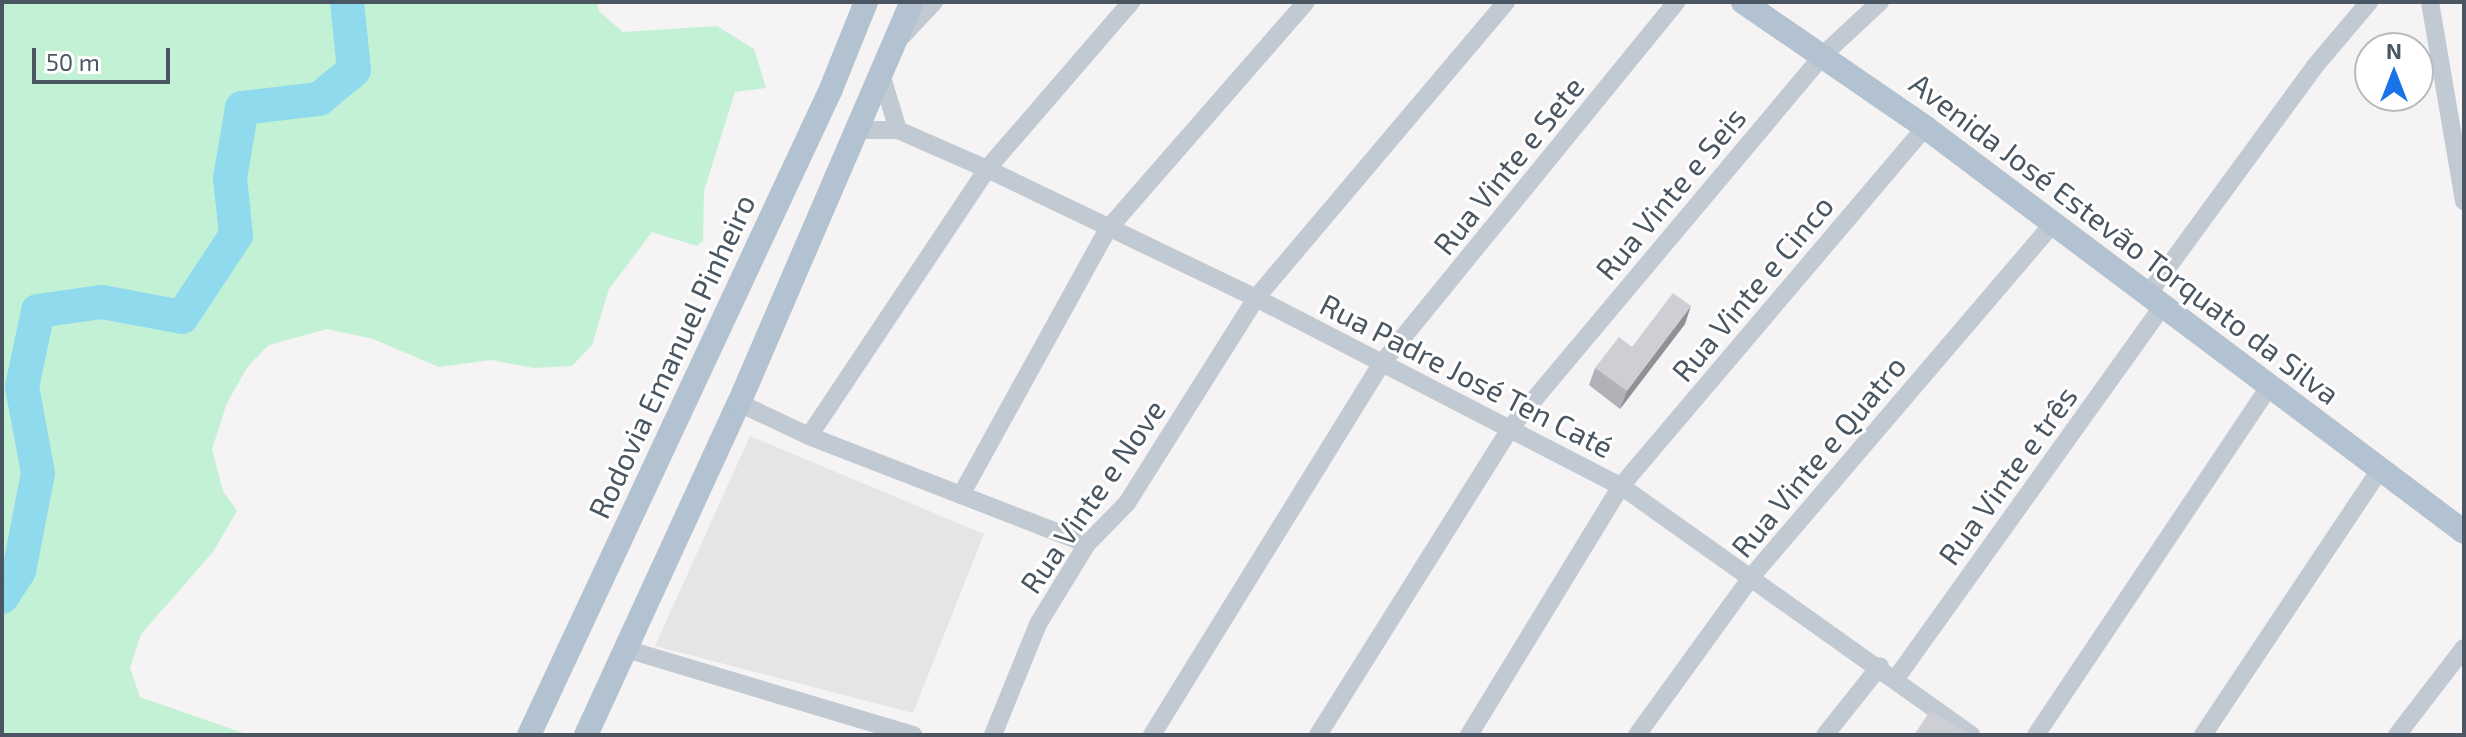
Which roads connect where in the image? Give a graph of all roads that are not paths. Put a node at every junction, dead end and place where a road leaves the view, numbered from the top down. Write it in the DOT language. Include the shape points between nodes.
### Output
graph roads {
  1 [pos="866,2"];
  2 [pos="912,2"];
  3 [pos="934,2"];
  4 [pos="1131,2"];
  5 [pos="1306,2"];
  6 [pos="1506,2"];
  7 [pos="1676,2"];
  8 [pos="1743,2"];
  9 [pos="1880,2"];
  10 [pos="2369,2"];
  11 [pos="2430,2"];
  12 [pos="894,44"];
  13 [pos="1823,55"];
  14 [pos="881,74"];
  15 [pos="1925,127"];
  16 [pos="858,130"];
  17 [pos="898,130"];
  18 [pos="987,169"];
  19 [pos="2464,201"];
  20 [pos="2053,223"];
  21 [pos="1108,229"];
  22 [pos="1256,298"];
  23 [pos="2156,299"];
  24 [pos="1382,363"];
  25 [pos="2269,387"];
  26 [pos="739,403"];
  27 [pos="1511,427"];
  28 [pos="809,436"];
  29 [pos="2381,468"];
  30 [pos="1621,486"];
  31 [pos="961,495"];
  32 [pos="2464,532"];
  33 [pos="1087,544"];
  34 [pos="1752,576"];
  35 [pos="2464,648"];
  36 [pos="626,649"];
  37 [pos="1880,666"];
  38 [pos="1897,677"];
  39 [pos="529,735"];
  40 [pos="586,735"];
  41 [pos="913,735"];
  42 [pos="993,735"];
  43 [pos="1152,735"];
  44 [pos="1318,735"];
  45 [pos="1469,735"];
  46 [pos="1637,735"];
  47 [pos="1825,735"];
  48 [pos="1972,735"];
  49 [pos="2036,735"];
  50 [pos="2203,735"];
  51 [pos="2397,735"];
  1 -- 39 [label="main road, Rodovia Emanuel Pinheiro" via="831,89"];
  2 -- 12 [label="main road"];
  3 -- 12 [label="street"];
  4 -- 18 [label="street"];
  5 -- 21 [label="street"];
  6 -- 22 [label="street, Rua Vinte e Nove"];
  7 -- 24 [label="street, Rua Vinte e Sete"];
  8 -- 13 [label="main road, Avenida José Estevão Torquato da Silva"];
  9 -- 13 [label="street, Rua Vinte e Seis"];
  10 -- 23 [label="street, Rua Vinte e três" via="2315,66"];
  11 -- 19 [label="street"];
  12 -- 14 [label="main road"];
  13 -- 15 [label="main road, Avenida José Estevão Torquato da Silva"];
  13 -- 27 [label="street, Rua Vinte e Seis"];
  14 -- 16 [label="main road"];
  14 -- 17 [label="street"];
  15 -- 20 [label="main road, Avenida José Estevão Torquato da Silva"];
  15 -- 30 [label="street, Rua Vinte e Cinco"];
  16 -- 17 [label="street"];
  16 -- 26 [label="main road"];
  17 -- 18 [label="street, Rua Padre José Ten Caté"];
  18 -- 21 [label="street, Rua Padre José Ten Caté"];
  18 -- 28 [label="street"];
  20 -- 23 [label="main road, Avenida José Estevão Torquato da Silva"];
  20 -- 34 [label="street, Rua Vinte e Quatro"];
  21 -- 22 [label="street, Rua Padre José Ten Caté"];
  21 -- 31 [label="street"];
  22 -- 24 [label="street, Rua Padre José Ten Caté"];
  22 -- 33 [label="street, Rua Vinte e Nove" via="1127,503"];
  23 -- 25 [label="main road, Avenida José Estevão Torquato da Silva"];
  23 -- 38 [label="street, Rua Vinte e três"];
  24 -- 27 [label="street, Rua Padre José Ten Caté"];
  24 -- 43 [label="street, Rua Vinte e Sete"];
  25 -- 29 [label="main road, Avenida José Estevão Torquato da Silva"];
  25 -- 49 [label="street"];
  26 -- 28 [label="street"];
  26 -- 36 [label="main road"];
  27 -- 30 [label="street, Rua Padre José Ten Caté"];
  27 -- 44 [label="street"];
  28 -- 31 [label="street"];
  29 -- 32 [label="main road, Avenida José Estevão Torquato da Silva"];
  29 -- 50 [label="street"];
  30 -- 34 [label="street, Rua Padre José Ten Caté"];
  30 -- 45 [label="street"];
  31 -- 33 [label="street"];
  33 -- 42 [label="street, Rua Vinte e Nove" via="1038,624"];
  34 -- 37 [label="street, Rua Padre José Ten Caté"];
  34 -- 46 [label="street, Rua Vinte e Quatro"];
  35 -- 51 [label="street"];
  36 -- 40 [label="main road"];
  36 -- 41 [label="street"];
  37 -- 38 [label="street, Rua Padre José Ten Caté"];
  37 -- 47 [label="street"];
  38 -- 48 [label="street, Rua Padre José Ten Caté"];
}
